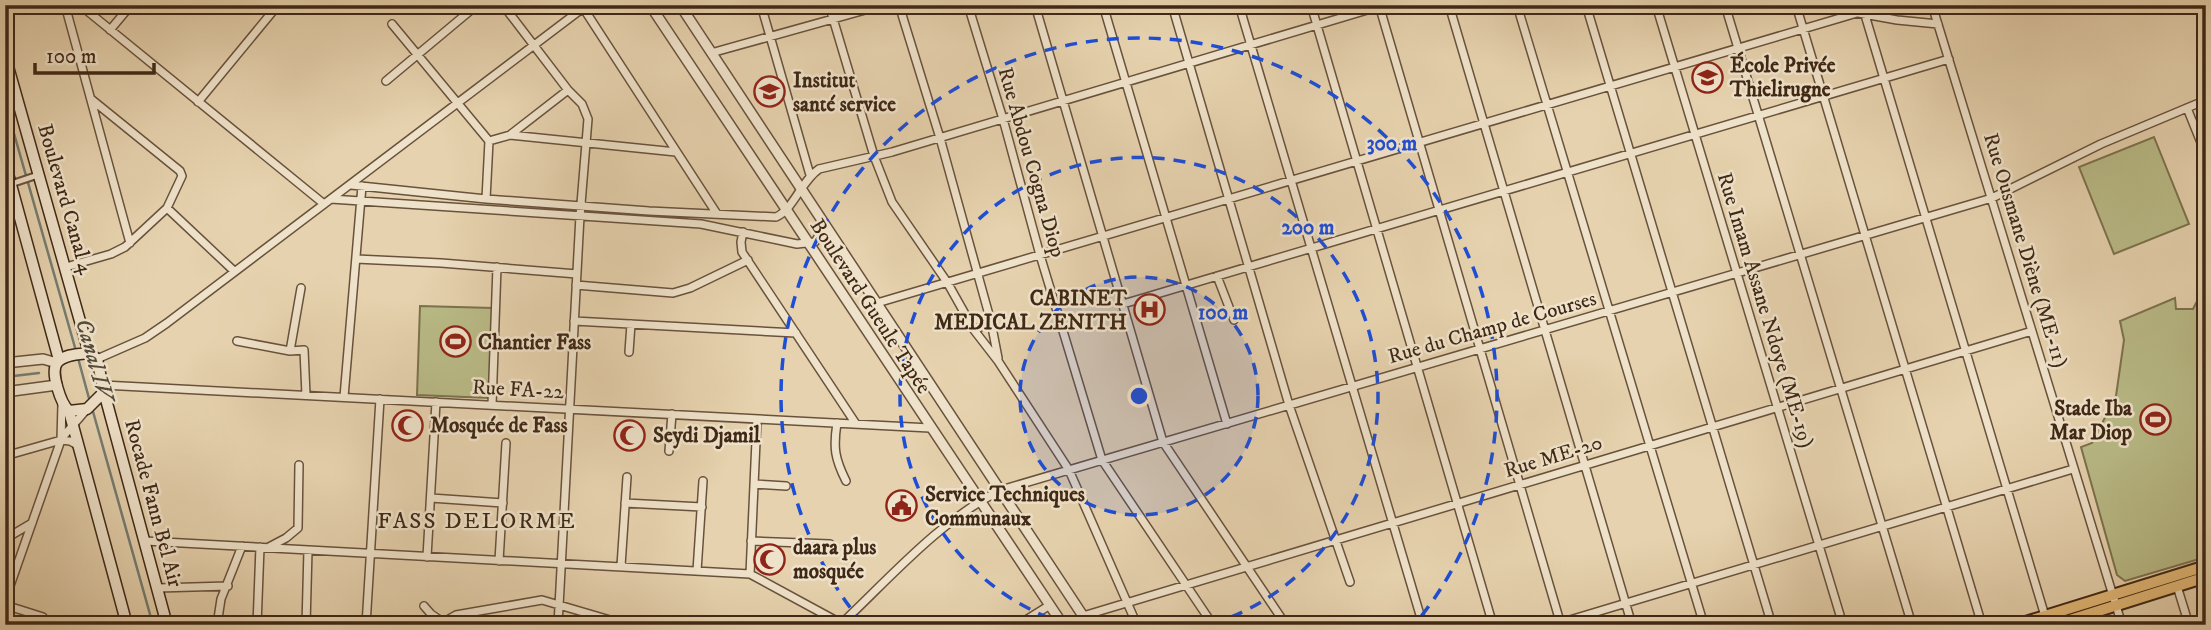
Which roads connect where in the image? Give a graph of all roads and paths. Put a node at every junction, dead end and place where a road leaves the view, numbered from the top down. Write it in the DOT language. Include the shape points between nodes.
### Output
graph roads {
  1 [pos="65,5"];
  2 [pos="80,5"];
  3 [pos="131,5"];
  4 [pos="477,5"];
  5 [pos="503,5"];
  6 [pos="650,5"];
  7 [pos="680,5"];
  8 [pos="761,5"];
  9 [pos="830,5"];
  10 [pos="883,5"];
  11 [pos="899,5"];
  12 [pos="968,5"];
  13 [pos="1035,5"];
  14 [pos="1103,5"];
  15 [pos="1172,5"];
  16 [pos="1239,5"];
  17 [pos="1311,5"];
  18 [pos="1449,5"];
  19 [pos="1517,5"];
  20 [pos="1586,5"];
  21 [pos="1656,5"];
  22 [pos="1725,5"];
  23 [pos="1796,5"];
  24 [pos="1814,5"];
  25 [pos="1933,5"];
  26 [pos="275,6"];
  27 [pos="584,6"];
  28 [pos="1381,6"];
  29 [pos="1861,14"];
  30 [pos="834,19"];
  31 [pos="392,24"];
  32 [pos="1938,24"];
  33 [pos="1317,26"];
  34 [pos="1803,29"];
  35 [pos="110,30"];
  36 [pos="770,37"];
  37 [pos="1251,45"];
  38 [pos="534,47"];
  39 [pos="1738,48"];
  40 [pos="711,53"];
  41 [pos="418,55"];
  42 [pos="5,56"];
  43 [pos="1949,59"];
  44 [pos="1190,63"];
  45 [pos="1674,68"];
  46 [pos="1884,78"];
  47 [pos="386,81"];
  48 [pos="1125,83"];
  49 [pos="1610,86"];
  50 [pos="568,90"];
  51 [pos="1823,96"];
  52 [pos="91,99"];
  53 [pos="2206,100"];
  54 [pos="1064,101"];
  55 [pos="198,102"];
  56 [pos="458,104"];
  57 [pos="1547,105"];
  58 [pos="2187,108"];
  59 [pos="1758,115"];
  60 [pos="1003,119"];
  61 [pos="1484,124"];
  62 [pos="1694,134"];
  63 [pos="510,135"];
  64 [pos="940,138"];
  65 [pos="489,141"];
  66 [pos="1420,143"];
  67 [pos="585,145"];
  68 [pos="676,152"];
  69 [pos="1631,153"];
  70 [pos="2206,155"];
  71 [pos="874,156"];
  72 [pos="1357,161"];
  73 [pos="5,163"];
  74 [pos="1567,172"];
  75 [pos="39,175"];
  76 [pos="810,175"];
  77 [pos="1292,180"];
  78 [pos="11,184"];
  79 [pos="351,185"];
  80 [pos="362,186"];
  81 [pos="801,188"];
  82 [pos="1504,191"];
  83 [pos="1992,198"];
  84 [pos="331,199"];
  85 [pos="486,199"];
  86 [pos="1229,199"];
  87 [pos="360,202"];
  88 [pos="324,204"];
  89 [pos="581,205"];
  90 [pos="167,208"];
  91 [pos="787,210"];
  92 [pos="1439,210"];
  93 [pos="716,214"];
  94 [pos="580,216"];
  95 [pos="1167,217"];
  96 [pos="1926,217"];
  97 [pos="823,221"];
  98 [pos="1376,229"];
  99 [pos="743,232"];
  100 [pos="1865,235"];
  101 [pos="1103,236"];
  102 [pos="130,243"];
  103 [pos="809,244"];
  104 [pos="1311,248"];
  105 [pos="1800,254"];
  106 [pos="1040,255"];
  107 [pos="356,259"];
  108 [pos="748,260"];
  109 [pos="1249,266"];
  110 [pos="66,267"];
  111 [pos="497,267"];
  112 [pos="234,271"];
  113 [pos="1737,273"];
  114 [pos="577,274"];
  115 [pos="976,274"];
  116 [pos="1217,276"];
  117 [pos="947,282"];
  118 [pos="576,285"];
  119 [pos="1186,285"];
  120 [pos="301,288"];
  121 [pos="1674,292"];
  122 [pos="877,303"];
  123 [pos="1123,304"];
  124 [pos="1609,311"];
  125 [pos="1234,320"];
  126 [pos="574,321"];
  127 [pos="991,322"];
  128 [pos="631,324"];
  129 [pos="974,330"];
  130 [pos="1545,330"];
  131 [pos="2032,331"];
  132 [pos="796,333"];
  133 [pos="237,341"];
  134 [pos="1480,349"];
  135 [pos="290,351"];
  136 [pos="1966,351"];
  137 [pos="629,352"];
  138 [pos="93,356"];
  139 [pos="998,360"];
  140 [pos="58,361"];
  141 [pos="5,363"];
  142 [pos="1417,367"];
  143 [pos="1905,369"];
  144 [pos="57,386"];
  145 [pos="1353,386"];
  146 [pos="103,388"];
  147 [pos="1840,388"];
  148 [pos="5,392"];
  149 [pos="306,395"];
  150 [pos="344,397"];
  151 [pos="380,399"];
  152 [pos="436,402"];
  153 [pos="492,405"];
  154 [pos="1289,405"];
  155 [pos="66,407"];
  156 [pos="1776,408"];
  157 [pos="87,409"];
  158 [pos="569,409"];
  159 [pos="672,414"];
  160 [pos="757,419"];
  161 [pos="836,423"];
  162 [pos="73,424"];
  163 [pos="856,424"];
  164 [pos="1227,424"];
  165 [pos="1713,426"];
  166 [pos="930,428"];
  167 [pos="61,440"];
  168 [pos="1163,442"];
  169 [pos="506,443"];
  170 [pos="1650,446"];
  171 [pos="80,447"];
  172 [pos="668,451"];
  173 [pos="5,456"];
  174 [pos="1102,460"];
  175 [pos="299,465"];
  176 [pos="1585,465"];
  177 [pos="2073,469"];
  178 [pos="1069,470"];
  179 [pos="626,477"];
  180 [pos="703,481"];
  181 [pos="846,481"];
  182 [pos="754,484"];
  183 [pos="1520,485"];
  184 [pos="786,486"];
  185 [pos="2007,489"];
  186 [pos="1001,490"];
  187 [pos="431,498"];
  188 [pos="980,501"];
  189 [pos="503,503"];
  190 [pos="625,503"];
  191 [pos="1457,503"];
  192 [pos="702,506"];
  193 [pos="1947,507"];
  194 [pos="32,522"];
  195 [pos="1393,523"];
  196 [pos="1881,527"];
  197 [pos="5,539"];
  198 [pos="1334,540"];
  199 [pos="145,541"];
  200 [pos="751,541"];
  201 [pos="830,544"];
  202 [pos="1819,545"];
  203 [pos="242,546"];
  204 [pos="265,547"];
  205 [pos="308,550"];
  206 [pos="370,554"];
  207 [pos="427,557"];
  208 [pos="499,561"];
  209 [pos="561,565"];
  210 [pos="1754,565"];
  211 [pos="621,566"];
  212 [pos="2206,566"];
  213 [pos="1246,567"];
  214 [pos="697,571"];
  215 [pos="750,574"];
  216 [pos="2206,577"];
  217 [pos="1350,582"];
  218 [pos="1691,583"];
  219 [pos="1186,585"];
  220 [pos="228,586"];
  221 [pos="2177,586"];
  222 [pos="158,588"];
  223 [pos="2114,600"];
  224 [pos="1127,602"];
  225 [pos="5,603"];
  226 [pos="1626,603"];
  227 [pos="559,604"];
  228 [pos="1050,605"];
  229 [pos="424,606"];
  230 [pos="1083,615"];
  231 [pos="2045,616"];
  232 [pos="43,617"];
  233 [pos="1771,622"];
  234 [pos="842,624"];
  235 [pos="1558,624"];
  236 [pos="127,625"];
  237 [pos="167,625"];
  238 [pos="217,625"];
  239 [pos="257,625"];
  240 [pos="306,625"];
  241 [pos="366,625"];
  242 [pos="447,625"];
  243 [pos="558,625"];
  244 [pos="627,625"];
  245 [pos="1018,625"];
  246 [pos="1063,625"];
  247 [pos="1090,625"];
  248 [pos="1138,625"];
  249 [pos="1213,625"];
  250 [pos="1286,625"];
  251 [pos="1423,625"];
  252 [pos="1493,625"];
  253 [pos="1632,625"];
  254 [pos="1704,625"];
  255 [pos="1843,625"];
  256 [pos="1912,625"];
  257 [pos="1982,625"];
  258 [pos="2016,625"];
  259 [pos="2054,625"];
  260 [pos="2122,625"];
  261 [pos="2189,625"];
  1 -- 52 [label="street"];
  2 -- 35 [label="street"];
  3 -- 35 [label="street"];
  4 -- 41 [label="street"];
  5 -- 38 [label="street"];
  6 -- 91 [label="street, Boulevard Gueule Tapée"];
  7 -- 40 [label="street, Boulevard Gueule Tapée"];
  8 -- 36 [label="street"];
  9 -- 30 [label="street"];
  10 -- 30 [label="street"];
  11 -- 64 [label="street"];
  12 -- 60 [label="street, Rue Abdou Cogna Diop"];
  13 -- 54 [label="street"];
  14 -- 48 [label="street"];
  15 -- 44 [label="street"];
  16 -- 37 [label="street"];
  17 -- 33 [label="street"];
  18 -- 61 [label="street"];
  19 -- 57 [label="street"];
  20 -- 49 [label="street"];
  21 -- 45 [label="street, Rue Imam Assane Ndoye (ME-19)"];
  22 -- 39 [label="street"];
  23 -- 34 [label="street"];
  24 -- 29 [label="street"];
  25 -- 32 [label="street, Rue Ousmane Diène (ME-11)"];
  26 -- 55 [label="street"];
  27 -- 38 [label="street"];
  27 -- 68 [label="street"];
  28 -- 33 [label="street"];
  28 -- 66 [label="street"];
  29 -- 32 [label="street"];
  29 -- 34 [label="street"];
  29 -- 46 [label="street"];
  30 -- 36 [label="street"];
  30 -- 71 [label="street"];
  31 -- 41 [label="street"];
  32 -- 43 [label="street, Rue Ousmane Diène (ME-11)"];
  33 -- 37 [label="street"];
  33 -- 72 [label="street"];
  34 -- 39 [label="street"];
  34 -- 51 [label="street"];
  35 -- 55 [label="street"];
  36 -- 40 [label="street"];
  36 -- 76 [label="street"];
  37 -- 44 [label="street"];
  37 -- 77 [label="street"];
  38 -- 50 [label="street"];
  38 -- 56 [label="street"];
  39 -- 45 [label="street"];
  39 -- 59 [label="street"];
  40 -- 81 [label="street, Boulevard Gueule Tapée"];
  41 -- 47 [label="street"];
  41 -- 56 [label="street"];
  42 -- 75 [label="main road, Boulevard Canal 4"];
  43 -- 46 [label="street"];
  43 -- 83 [label="street, Rue Ousmane Diène (ME-11)"];
  44 -- 48 [label="street"];
  44 -- 86 [label="street"];
  45 -- 49 [label="street"];
  45 -- 62 [label="street, Rue Imam Assane Ndoye (ME-19)"];
  46 -- 51 [label="street"];
  46 -- 96 [label="street"];
  48 -- 54 [label="street"];
  48 -- 95 [label="street"];
  49 -- 57 [label="street"];
  49 -- 69 [label="street"];
  50 -- 63 [label="street"];
  50 -- 67 [label="street" via="586,111"];
  51 -- 59 [label="street"];
  51 -- 100 [label="street"];
  52 -- 90 [label="street" via="182,173"];
  52 -- 102 [label="street"];
  53 -- 58 [label="street, Rue du Champ de Courses"];
  54 -- 60 [label="street"];
  54 -- 101 [label="street"];
  55 -- 88 [label="street"];
  56 -- 65 [label="street"];
  56 -- 79 [label="street"];
  57 -- 61 [label="street"];
  57 -- 74 [label="street"];
  58 -- 70 [label="street"];
  58 -- 83 [label="street, Rue du Champ de Courses"];
  59 -- 62 [label="street"];
  59 -- 105 [label="street"];
  60 -- 64 [label="street"];
  60 -- 106 [label="street, Rue Abdou Cogna Diop"];
  61 -- 66 [label="street"];
  61 -- 82 [label="street"];
  62 -- 69 [label="street"];
  62 -- 113 [label="street, Rue Imam Assane Ndoye (ME-19)"];
  63 -- 65 [label="street"];
  63 -- 67 [label="street"];
  64 -- 71 [label="street"];
  64 -- 115 [label="street"];
  65 -- 85 [label="street"];
  66 -- 72 [label="street"];
  66 -- 92 [label="street"];
  67 -- 68 [label="street"];
  67 -- 89 [label="street"];
  68 -- 93 [label="street"];
  69 -- 74 [label="street"];
  69 -- 121 [label="street"];
  71 -- 76 [label="street"];
  71 -- 117 [label="street" via="892,202"];
  72 -- 77 [label="street"];
  72 -- 98 [label="street"];
  73 -- 78 [label="main road"];
  74 -- 82 [label="street"];
  74 -- 124 [label="street"];
  75 -- 78 [label="street"];
  75 -- 110 [label="main road, Boulevard Canal 4"];
  76 -- 81 [label="street"];
  77 -- 86 [label="street"];
  77 -- 104 [label="street"];
  78 -- 140 [label="main road"];
  79 -- 80 [label="street"];
  79 -- 84 [label="street"];
  80 -- 85 [label="street"];
  80 -- 87 [label="street"];
  81 -- 91 [label="street"];
  81 -- 97 [label="street, Boulevard Gueule Tapée"];
  82 -- 92 [label="street"];
  82 -- 130 [label="street"];
  83 -- 96 [label="street, Rue du Champ de Courses"];
  83 -- 131 [label="street, Rue Ousmane Diène (ME-11)"];
  84 -- 87 [label="street"];
  84 -- 88 [label="street"];
  85 -- 89 [label="street"];
  86 -- 95 [label="street"];
  86 -- 109 [label="street"];
  87 -- 94 [label="street"];
  87 -- 107 [label="street"];
  88 -- 112 [label="street"];
  89 -- 93 [label="street"];
  89 -- 94 [label="street"];
  90 -- 102 [label="street"];
  90 -- 112 [label="street"];
  91 -- 93 [label="street" via="770,218"];
  91 -- 103 [label="street, Boulevard Gueule Tapée"];
  92 -- 98 [label="street"];
  92 -- 134 [label="street"];
  94 -- 99 [label="street"];
  94 -- 114 [label="street"];
  95 -- 101 [label="street"];
  95 -- 119 [label="street"];
  96 -- 100 [label="street, Rue du Champ de Courses"];
  96 -- 136 [label="street"];
  97 -- 103 [label="street" via="819,236"];
  97 -- 122 [label="street, Boulevard Gueule Tapée"];
  98 -- 104 [label="street"];
  98 -- 142 [label="street"];
  99 -- 103 [label="street"];
  99 -- 108 [label="street" via="741,248"];
  100 -- 105 [label="street, Rue du Champ de Courses"];
  100 -- 143 [label="street"];
  101 -- 106 [label="street"];
  101 -- 123 [label="street"];
  102 -- 110 [label="street" via="111,254"];
  103 -- 166 [label="street, Boulevard Gueule Tapée"];
  104 -- 109 [label="street"];
  104 -- 145 [label="street"];
  105 -- 113 [label="street, Rue du Champ de Courses"];
  105 -- 147 [label="street"];
  106 -- 115 [label="street"];
  106 -- 174 [label="street, Rue Abdou Cogna Diop"];
  107 -- 111 [label="street"];
  107 -- 150 [label="street"];
  108 -- 118 [label="street" via="673,293"];
  108 -- 132 [label="street"];
  109 -- 116 [label="street"];
  109 -- 154 [label="street"];
  110 -- 138 [label="main road, Boulevard Canal 4"];
  111 -- 114 [label="street"];
  111 -- 153 [label="street"];
  112 -- 138 [label="street" via="145,338"];
  113 -- 121 [label="street, Rue du Champ de Courses"];
  113 -- 156 [label="street, Rue Imam Assane Ndoye (ME-19)"];
  114 -- 118 [label="street"];
  115 -- 117 [label="street"];
  115 -- 127 [label="street"];
  116 -- 119 [label="street"];
  116 -- 125 [label="street"];
  117 -- 122 [label="street"];
  117 -- 129 [label="street"];
  118 -- 126 [label="street"];
  119 -- 123 [label="street"];
  119 -- 164 [label="street"];
  120 -- 135 [label="street"];
  121 -- 124 [label="street, Rue du Champ de Courses"];
  121 -- 165 [label="street"];
  122 -- 186 [label="street, Boulevard Gueule Tapée"];
  123 -- 168 [label="street"];
  124 -- 130 [label="street, Rue du Champ de Courses"];
  124 -- 170 [label="street"];
  126 -- 128 [label="street"];
  126 -- 158 [label="street"];
  127 -- 129 [label="street"];
  127 -- 139 [label="street"];
  128 -- 132 [label="street"];
  128 -- 137 [label="street"];
  129 -- 139 [label="street"];
  130 -- 134 [label="street, Rue du Champ de Courses"];
  130 -- 176 [label="street"];
  131 -- 136 [label="street, Rue ME-20"];
  131 -- 177 [label="street, Rue Ousmane Diène (ME-11)"];
  132 -- 163 [label="street"];
  133 -- 135 [label="street"];
  134 -- 142 [label="street, Rue du Champ de Courses"];
  134 -- 183 [label="street"];
  135 -- 149 [label="street" via="304,350"];
  136 -- 143 [label="street, Rue ME-20"];
  136 -- 185 [label="street"];
  138 -- 140 [label="main road" via="66,356"];
  138 -- 146 [label="main road"];
  139 -- 178 [label="street"];
  140 -- 141 [label="street"];
  140 -- 144 [label="main road" via="54,370"];
  142 -- 145 [label="street, Rue du Champ de Courses"];
  142 -- 191 [label="street"];
  143 -- 147 [label="street, Rue ME-20"];
  143 -- 193 [label="street"];
  144 -- 148 [label="street"];
  144 -- 155 [label="main road"];
  145 -- 154 [label="street, Rue du Champ de Courses"];
  145 -- 195 [label="street"];
  146 -- 149 [label="street, Rue FA-22"];
  146 -- 157 [label="main road"];
  146 -- 199 [label="main road, Rocade Fann Bel Air"];
  147 -- 156 [label="street, Rue ME-20"];
  147 -- 196 [label="street"];
  149 -- 150 [label="street, Rue FA-22"];
  150 -- 151 [label="street, Rue FA-22"];
  151 -- 152 [label="street, Rue FA-22"];
  151 -- 206 [label="street"];
  152 -- 153 [label="street, Rue FA-22"];
  152 -- 187 [label="street"];
  153 -- 158 [label="street, Rue FA-22"];
  154 -- 164 [label="street, Rue du Champ de Courses"];
  154 -- 198 [label="street"];
  155 -- 157 [label="main road"];
  155 -- 162 [label="main road"];
  155 -- 167 [label="street"];
  156 -- 165 [label="street, Rue ME-20"];
  156 -- 202 [label="street, Rue Imam Assane Ndoye (ME-19)"];
  157 -- 162 [label="street"];
  158 -- 159 [label="street, Rue FA-22"];
  158 -- 209 [label="street"];
  159 -- 160 [label="street, Rue FA-22"];
  159 -- 172 [label="street"];
  160 -- 161 [label="street, Rue FA-22"];
  160 -- 182 [label="street"];
  161 -- 163 [label="street, Rue FA-22"];
  161 -- 181 [label="street" via="836,460"];
  162 -- 167 [label="street"];
  162 -- 171 [label="main road"];
  163 -- 166 [label="street, Rue FA-22"];
  164 -- 168 [label="street, Rue du Champ de Courses"];
  165 -- 170 [label="street, Rue ME-20"];
  165 -- 210 [label="street"];
  166 -- 188 [label="street, Boulevard Gueule Tapée"];
  167 -- 171 [label="street"];
  167 -- 173 [label="street"];
  167 -- 194 [label="street"];
  168 -- 174 [label="street, Rue du Champ de Courses"];
  168 -- 213 [label="street"];
  169 -- 189 [label="street"];
  170 -- 176 [label="street, Rue ME-20"];
  170 -- 218 [label="street"];
  171 -- 236 [label="main road"];
  174 -- 178 [label="street, Rue du Champ de Courses"];
  174 -- 219 [label="street, Rue Abdou Cogna Diop"];
  175 -- 204 [label="street" via="298,527"];
  176 -- 183 [label="street, Rue ME-20"];
  176 -- 226 [label="street"];
  177 -- 185 [label="street"];
  177 -- 223 [label="street, Rue Ousmane Diène (ME-11)"];
  178 -- 186 [label="street, Rue du Champ de Courses"];
  178 -- 224 [label="street"];
  179 -- 190 [label="street"];
  180 -- 192 [label="street"];
  182 -- 184 [label="street"];
  182 -- 200 [label="street"];
  183 -- 191 [label="street, Rue ME-20"];
  183 -- 235 [label="street"];
  185 -- 193 [label="street"];
  185 -- 231 [label="street"];
  186 -- 188 [label="street, Rue du Champ de Courses"];
  186 -- 230 [label="street, Boulevard Gueule Tapée"];
  187 -- 189 [label="street"];
  187 -- 207 [label="street"];
  188 -- 228 [label="street, Boulevard Gueule Tapée"];
  188 -- 234 [label="street, Rue du Champ de Courses" via="919,550"];
  189 -- 208 [label="street"];
  190 -- 192 [label="street"];
  190 -- 211 [label="street"];
  191 -- 195 [label="street, Rue ME-20"];
  191 -- 252 [label="street"];
  192 -- 214 [label="street"];
  193 -- 196 [label="street"];
  193 -- 257 [label="street"];
  194 -- 197 [label="street"];
  194 -- 225 [label="street"];
  195 -- 198 [label="street, Rue ME-20"];
  195 -- 251 [label="street"];
  196 -- 202 [label="street"];
  196 -- 256 [label="street"];
  198 -- 213 [label="street, Rue ME-20"];
  198 -- 217 [label="street"];
  199 -- 203 [label="street"];
  199 -- 222 [label="main road, Rocade Fann Bel Air"];
  200 -- 201 [label="street"];
  200 -- 215 [label="street"];
  202 -- 210 [label="street"];
  202 -- 255 [label="street, Rue Imam Assane Ndoye (ME-19)"];
  203 -- 204 [label="street"];
  203 -- 220 [label="street"];
  204 -- 205 [label="street"];
  204 -- 239 [label="street"];
  205 -- 206 [label="street"];
  205 -- 240 [label="street"];
  206 -- 207 [label="street"];
  206 -- 241 [label="street"];
  207 -- 208 [label="street"];
  208 -- 209 [label="street"];
  209 -- 211 [label="street"];
  209 -- 227 [label="street"];
  210 -- 218 [label="street"];
  210 -- 233 [label="street"];
  211 -- 214 [label="street"];
  212 -- 223 [label="main road"];
  213 -- 219 [label="street, Rue ME-20"];
  213 -- 250 [label="street"];
  214 -- 215 [label="street"];
  215 -- 234 [label="street"];
  216 -- 221 [label="main road"];
  218 -- 226 [label="street"];
  218 -- 254 [label="street"];
  219 -- 224 [label="street, Rue ME-20"];
  219 -- 249 [label="street, Rue Abdou Cogna Diop"];
  220 -- 222 [label="street"];
  220 -- 238 [label="street"];
  221 -- 223 [label="main road"];
  221 -- 261 [label="street"];
  222 -- 237 [label="main road, Rocade Fann Bel Air"];
  223 -- 231 [label="main road"];
  223 -- 259 [label="main road"];
  223 -- 260 [label="street, Rue Ousmane Diène (ME-11)"];
  224 -- 230 [label="street, Rue ME-20"];
  224 -- 248 [label="street"];
  225 -- 232 [label="street"];
  226 -- 235 [label="street"];
  226 -- 253 [label="street"];
  227 -- 242 [label="street" via="542,600 472,611 449,619"];
  227 -- 243 [label="street"];
  227 -- 244 [label="street"];
  228 -- 245 [label="street"];
  228 -- 246 [label="street, Boulevard Gueule Tapée"];
  229 -- 242 [label="street"];
  230 -- 247 [label="street, Boulevard Gueule Tapée"];
  231 -- 258 [label="main road"];
}
